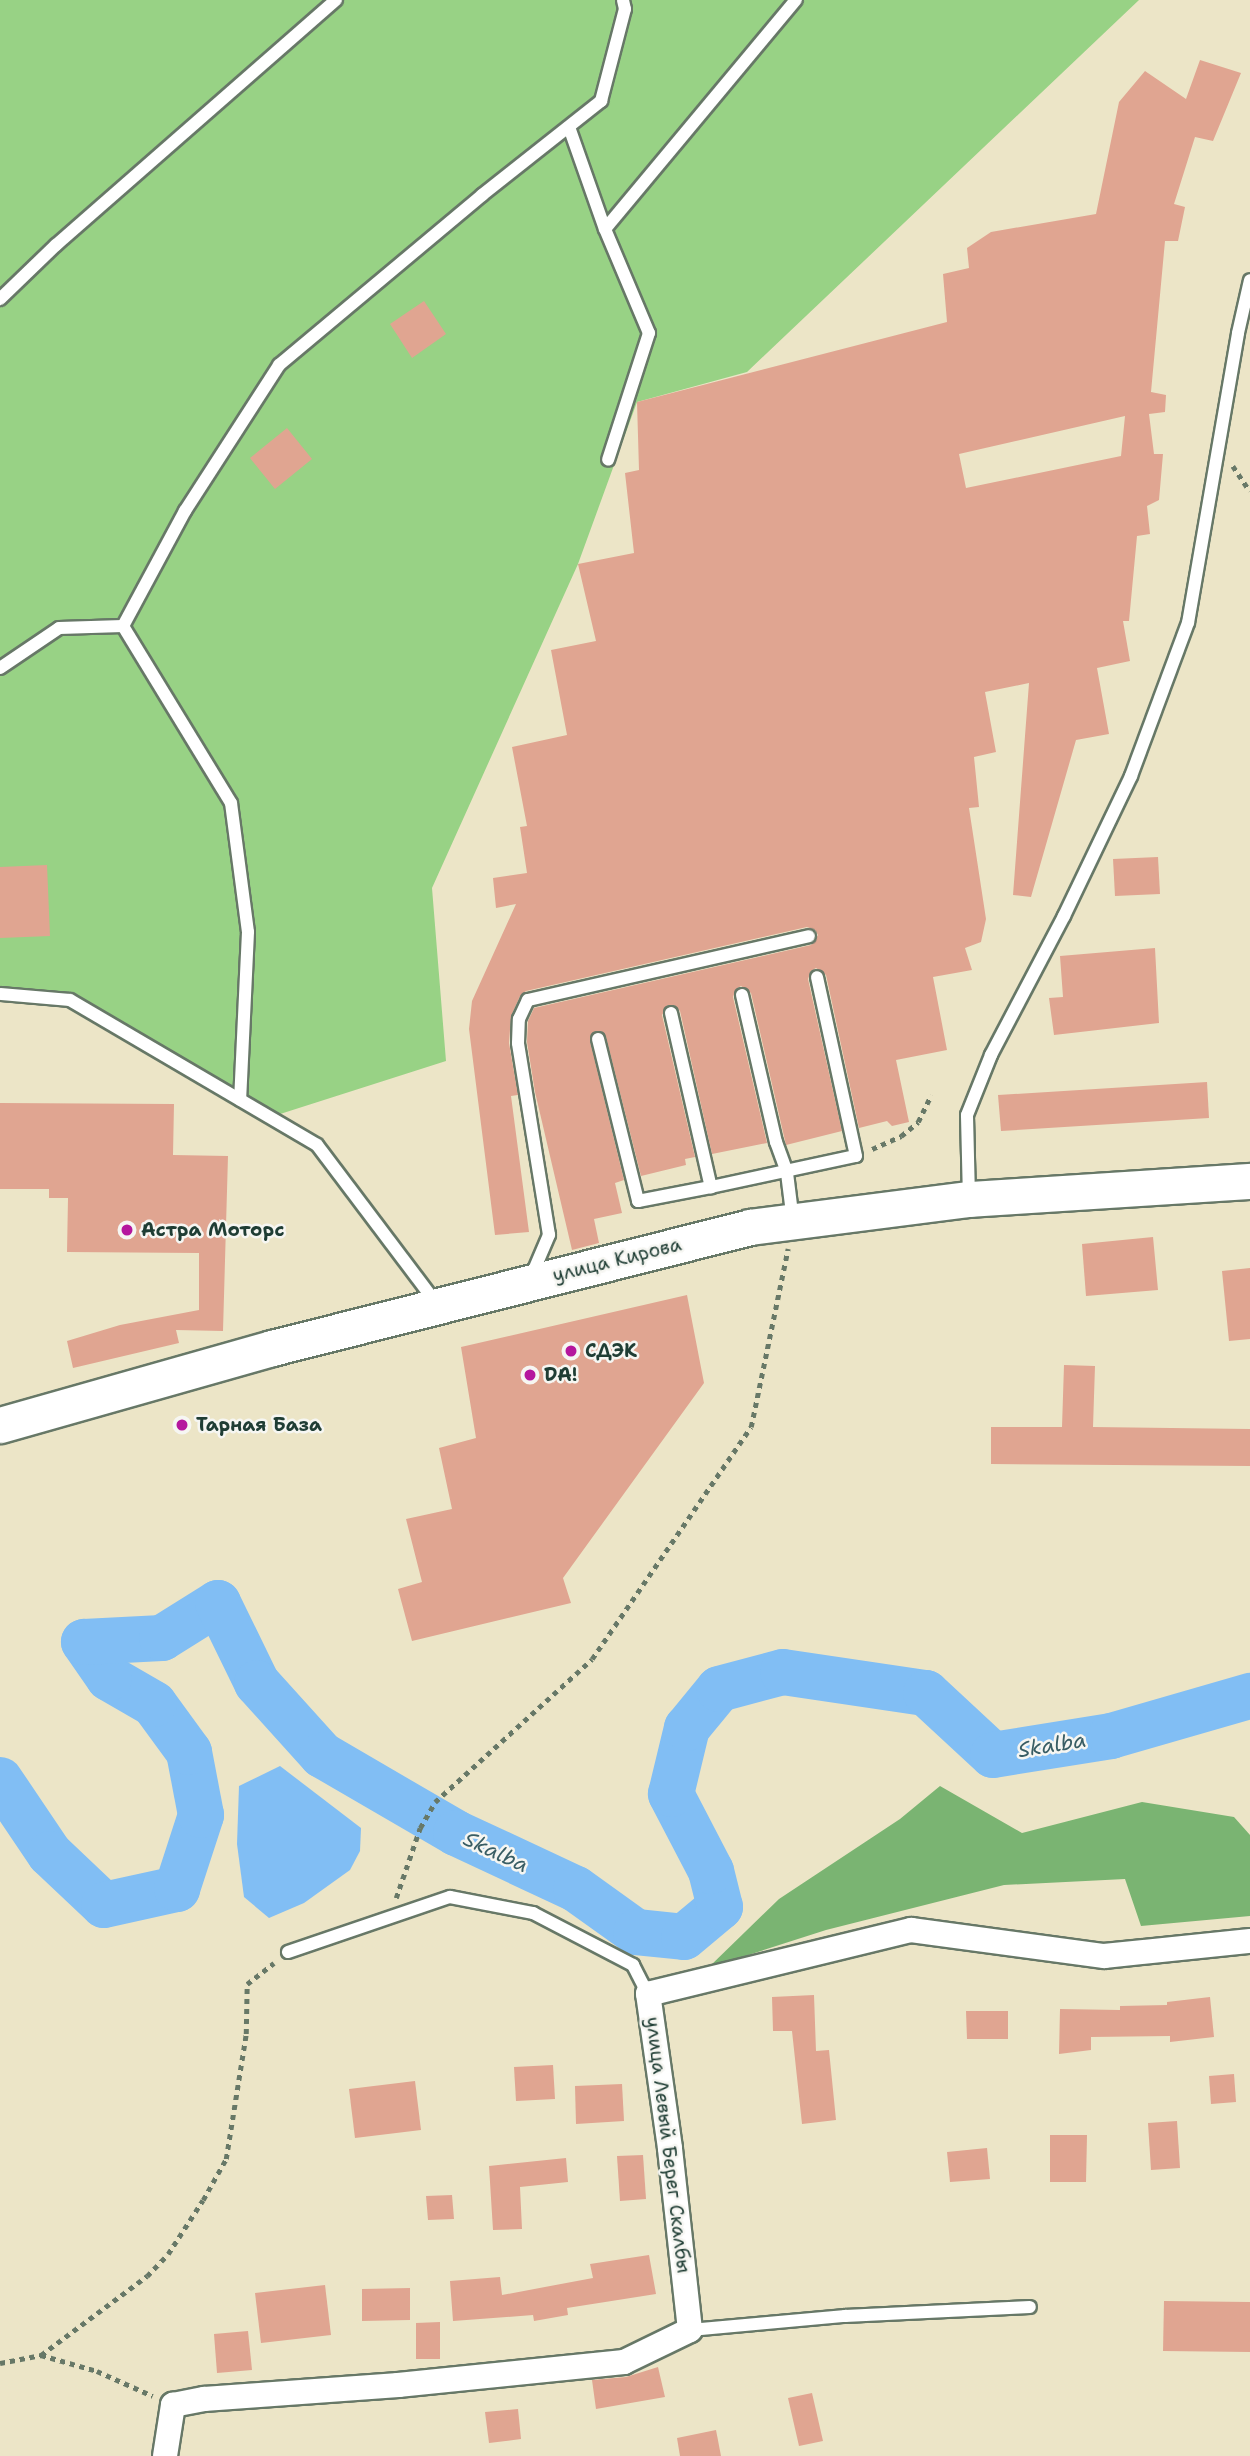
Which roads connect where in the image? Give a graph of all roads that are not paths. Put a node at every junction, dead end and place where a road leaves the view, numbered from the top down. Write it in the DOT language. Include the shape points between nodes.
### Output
graph roads {
  1 [pos="336,0"];
  2 [pos="623,0"];
  3 [pos="796,0"];
  4 [pos="569,127"];
  5 [pos="605,229"];
  6 [pos="1250,280"];
  7 [pos="0,299"];
  8 [pos="608,460"];
  9 [pos="123,626"];
  10 [pos="0,668"];
  11 [pos="809,936"];
  12 [pos="817,977"];
  13 [pos="0,994"];
  14 [pos="742,995"];
  15 [pos="671,1013"];
  16 [pos="598,1039"];
  17 [pos="240,1100"];
  18 [pos="787,1173"];
  19 [pos="1250,1181"];
  20 [pos="711,1188"];
  21 [pos="969,1199"];
  22 [pos="793,1221"];
  23 [pos="529,1283"];
  24 [pos="438,1306"];
  25 [pos="0,1425"];
  26 [pos="1250,1941"];
  27 [pos="288,1952"];
  28 [pos="648,1994"];
  29 [pos="1030,2307"];
  30 [pos="690,2330"];
  31 [pos="164,2456"];
  1 -- 7 [label="lane"];
  2 -- 4 [label="lane" via="625,9 601,102"];
  3 -- 5 [label="lane"];
  4 -- 5 [label="lane"];
  4 -- 9 [label="lane" via="279,365 185,511"];
  5 -- 8 [label="lane" via="649,333"];
  6 -- 21 [label="lane" via="1188,623 1130,776 991,1055 967,1115"];
  9 -- 10 [label="lane" via="59,628"];
  9 -- 17 [label="lane" via="230,803 248,932"];
  11 -- 23 [label="lane" via="528,1000 519,1019 518,1043 549,1235"];
  12 -- 18 [label="lane" via="856,1156"];
  13 -- 17 [label="lane" via="70,1000"];
  14 -- 18 [label="lane"];
  15 -- 20 [label="lane"];
  16 -- 20 [label="lane" via="638,1201"];
  17 -- 24 [label="lane" via="317,1145"];
  18 -- 20 [label="lane"];
  18 -- 22 [label="lane"];
  19 -- 21 [label="street, улица Кирова"];
  21 -- 22 [label="street, улица Кирова"];
  22 -- 23 [label="street, улица Кирова" via="750,1227"];
  23 -- 24 [label="street, улица Кирова"];
  24 -- 25 [label="street, улица Кирова"];
  26 -- 28 [label="street, улица Левый Берег Скалбы" via="1104,1956 911,1930"];
  27 -- 28 [label="lane" via="450,1897 533,1913 633,1965"];
  28 -- 30 [label="street, улица Левый Берег Скалбы"];
  29 -- 30 [label="lane" via="845,2316"];
  30 -- 31 [label="street" via="624,2362 173,2405"];
}
